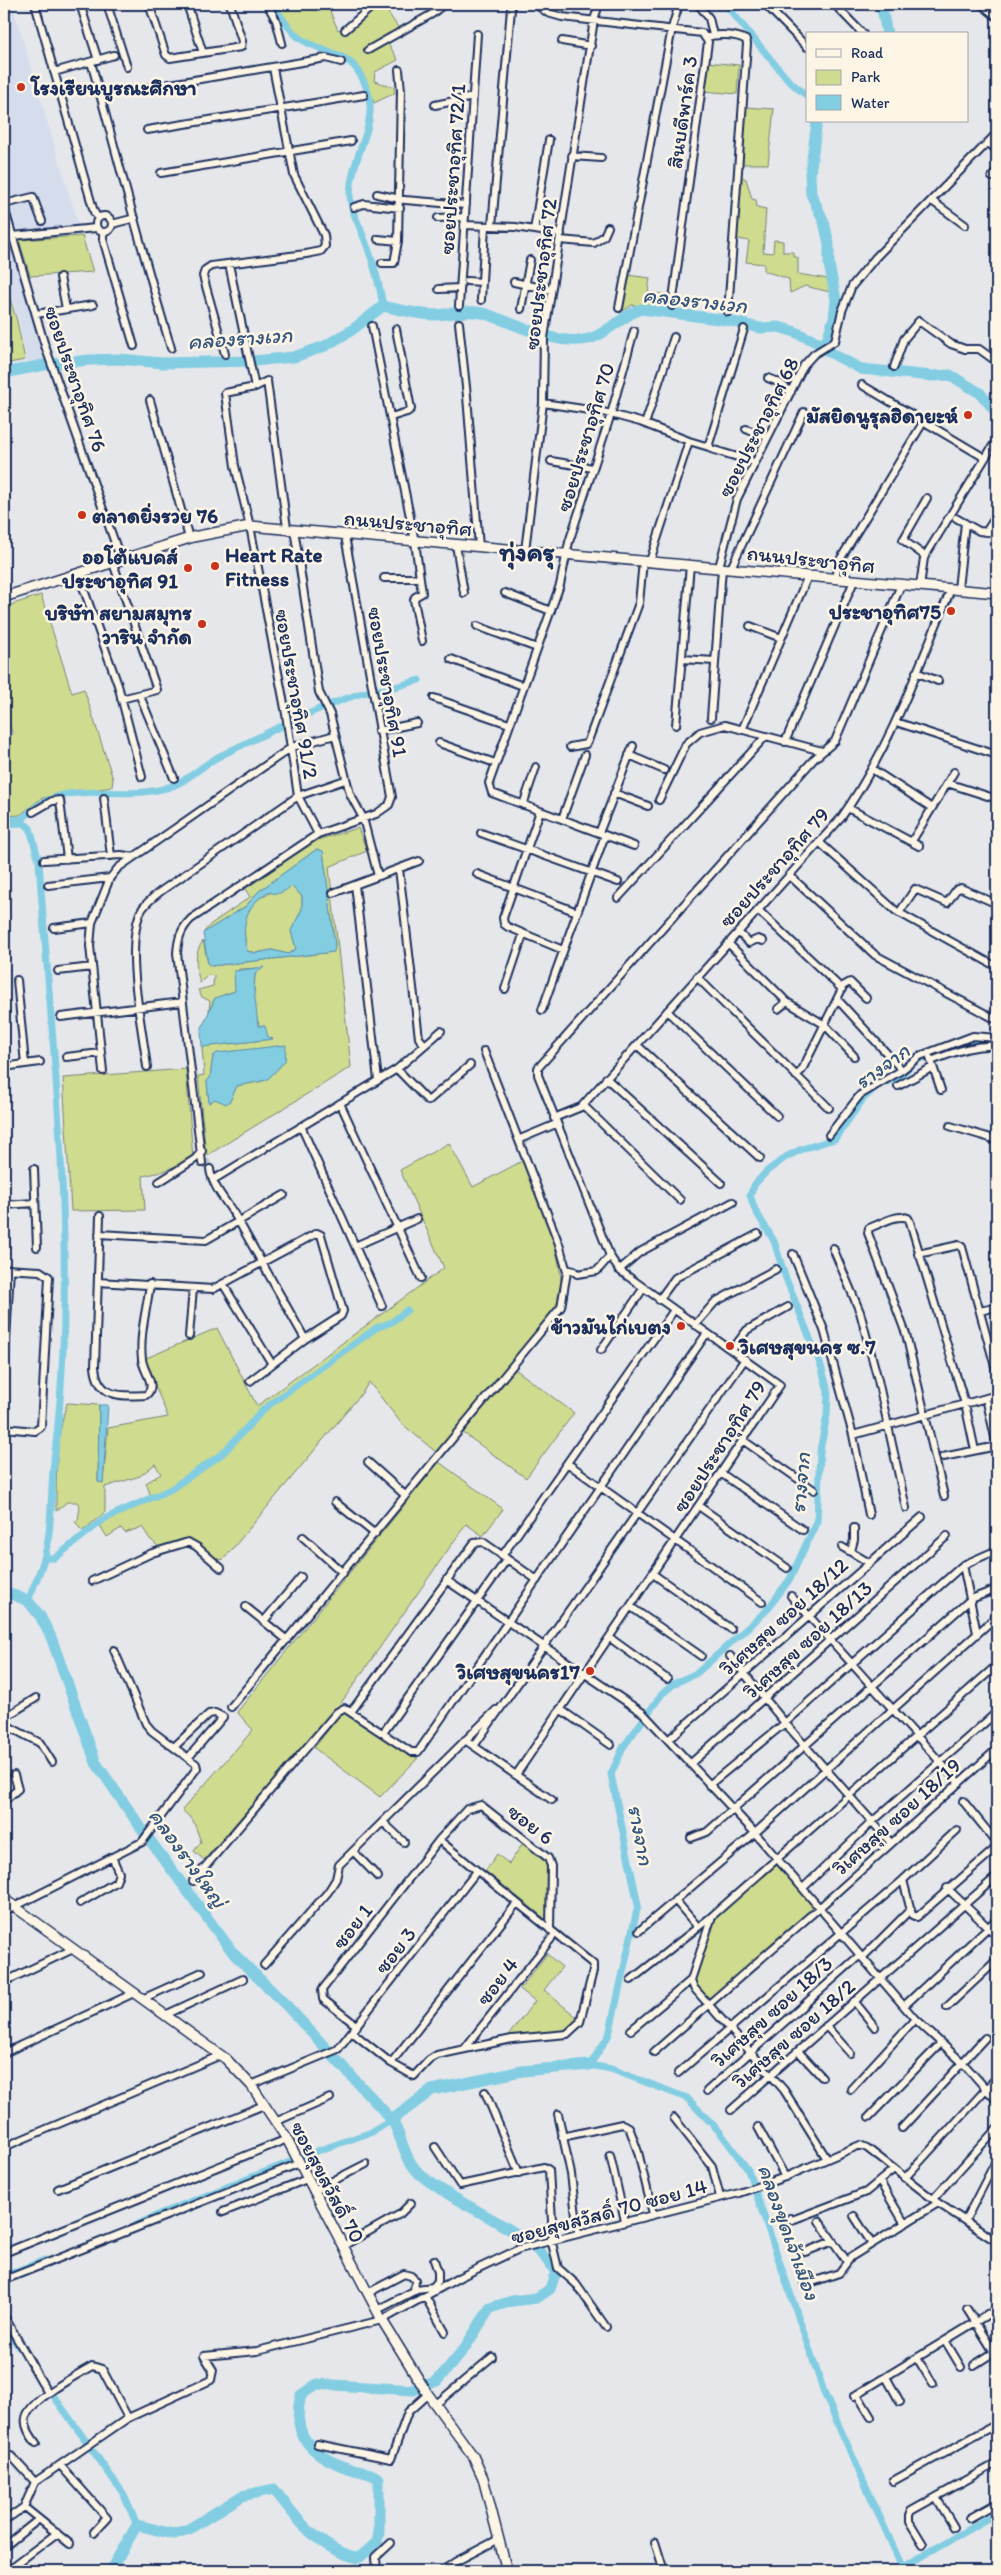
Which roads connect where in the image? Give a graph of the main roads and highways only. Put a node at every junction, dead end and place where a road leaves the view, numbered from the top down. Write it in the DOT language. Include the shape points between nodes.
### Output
graph roads {
  1 [pos="997,593"];
  2 [pos="4,597"];
  3 [pos="4,1899"];
  4 [pos="507,2571"];
  1 -- 2 [label="main road, ถนนประชาอุทิศ" via="250,526 188,538"];
  3 -- 4 [label="main road, ซอยสุขสวัสดิ์ 70" via="221,2055 251,2085 295,2153 382,2320 435,2405 473,2456 483,2478"];
}
